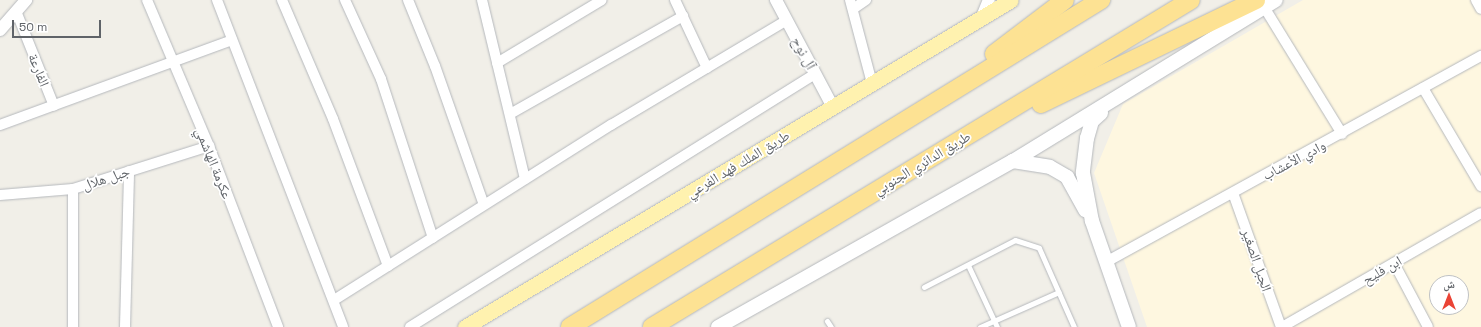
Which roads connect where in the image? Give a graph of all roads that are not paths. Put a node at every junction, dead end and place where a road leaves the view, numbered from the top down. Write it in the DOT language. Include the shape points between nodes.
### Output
graph roads {
  1 [pos="26,0"];
  2 [pos="147,0"];
  3 [pos="217,0"];
  4 [pos="282,0"];
  5 [pos="345,0"];
  6 [pos="408,0"];
  7 [pos="482,0"];
  8 [pos="602,0"];
  9 [pos="675,0"];
  10 [pos="776,0"];
  11 [pos="866,0"];
  12 [pos="989,0"];
  13 [pos="1011,0"];
  14 [pos="1065,0"];
  15 [pos="1101,0"];
  16 [pos="1191,0"];
  17 [pos="1476,0"];
  18 [pos="1265,2"];
  19 [pos="851,4"];
  20 [pos="15,6"];
  21 [pos="1481,9"];
  22 [pos="683,16"];
  23 [pos="982,17"];
  24 [pos="787,20"];
  25 [pos="1,27"];
  26 [pos="232,40"];
  27 [pos="1481,56"];
  28 [pos="173,63"];
  29 [pos="497,63"];
  30 [pos="707,68"];
  31 [pos="815,74"];
  32 [pos="872,83"];
  33 [pos="1423,88"];
  34 [pos="1113,102"];
  35 [pos="54,106"];
  36 [pos="833,107"];
  37 [pos="510,114"];
  38 [pos="916,114"];
  39 [pos="0,125"];
  40 [pos="1342,134"];
  41 [pos="209,146"];
  42 [pos="1013,161"];
  43 [pos="129,171"];
  44 [pos="907,172"];
  45 [pos="525,179"];
  46 [pos="1481,186"];
  47 [pos="73,189"];
  48 [pos="1233,193"];
  49 [pos="0,195"];
  50 [pos="484,205"];
  51 [pos="1481,213"];
  52 [pos="1092,221"];
  53 [pos="433,238"];
  54 [pos="1106,262"];
  55 [pos="1394,262"];
  56 [pos="968,265"];
  57 [pos="388,266"];
  58 [pos="924,288"];
  59 [pos="1059,292"];
  60 [pos="334,300"];
  61 [pos="827,321"];
  62 [pos="994,321"];
  63 [pos="73,327"];
  64 [pos="125,327"];
  65 [pos="278,327"];
  66 [pos="343,327"];
  67 [pos="410,327"];
  68 [pos="465,327"];
  69 [pos="570,327"];
  70 [pos="652,327"];
  71 [pos="718,327"];
  72 [pos="831,327"];
  73 [pos="980,327"];
  74 [pos="997,327"];
  75 [pos="1074,327"];
  76 [pos="1129,327"];
  77 [pos="1282,327"];
  78 [pos="1428,327"];
  1 -- 20 [label="street"];
  2 -- 28 [label="street, عكرمة الهاشمي"];
  3 -- 26 [label="street"];
  4 -- 57 [label="street" via="334,119"];
  5 -- 53 [label="street" via="381,79"];
  6 -- 50 [label="street" via="435,66"];
  7 -- 29 [label="street"];
  8 -- 29 [label="street"];
  9 -- 22 [label="street"];
  10 -- 24 [label="street, آل نوح"];
  11 -- 19 [label="street"];
  12 -- 23 [label="street"];
  13 -- 23 [label="main road, طريق الملك فهد الفرعي"];
  14 -- 38 [label="highway"];
  15 -- 38 [label="highway"];
  16 -- 44 [label="highway, طريق الدائري الجنوبي"];
  17 -- 21 [label="street"];
  18 -- 34 [label="main road"];
  18 -- 40 [label="street"];
  18 -- 44 [label="highway"];
  19 -- 32 [label="street"];
  20 -- 25 [label="street"];
  20 -- 35 [label="street, الفارعة"];
  22 -- 30 [label="street"];
  22 -- 37 [label="street"];
  23 -- 32 [label="main road, طريق الملك فهد الفرعي"];
  24 -- 30 [label="street"];
  24 -- 31 [label="street, آل نوح"];
  26 -- 28 [label="street"];
  26 -- 60 [label="street"];
  27 -- 33 [label="street, وادي الأعشاب"];
  28 -- 35 [label="street"];
  28 -- 41 [label="street, عكرمة الهاشمي"];
  29 -- 37 [label="street"];
  30 -- 45 [label="street"];
  31 -- 36 [label="street, آل نوح"];
  31 -- 67 [label="street"];
  32 -- 36 [label="main road, طريق الملك فهد الفرعي"];
  33 -- 40 [label="street, وادي الأعشاب"];
  33 -- 46 [label="street"];
  34 -- 42 [label="main road"];
  34 -- 52 [label="main road" via="1092,121 1084,155 1083,173"];
  35 -- 39 [label="street"];
  36 -- 68 [label="main road, طريق الملك فهد الفرعي"];
  37 -- 45 [label="street"];
  38 -- 69 [label="highway"];
  40 -- 48 [label="street, وادي الأعشاب"];
  41 -- 43 [label="street, جبل هلال"];
  41 -- 65 [label="street, عكرمة الهاشمي"];
  42 -- 52 [label="main road" via="1050,166 1067,177"];
  42 -- 71 [label="main road"];
  43 -- 47 [label="street, جبل هلال"];
  43 -- 64 [label="street"];
  44 -- 70 [label="highway, طريق الدائري الجنوبي"];
  45 -- 50 [label="street"];
  47 -- 49 [label="street, جبل هلال"];
  47 -- 63 [label="street"];
  48 -- 54 [label="street, وادي الأعشاب"];
  48 -- 77 [label="street, الجبل الصغير"];
  50 -- 53 [label="street"];
  51 -- 55 [label="street, ابن فليح"];
  52 -- 54 [label="main road"];
  53 -- 57 [label="street"];
  54 -- 76 [label="main road"];
  55 -- 77 [label="street, ابن فليح"];
  55 -- 78 [label="street"];
  56 -- 58 [label="lane"];
  56 -- 59 [label="lane" via="1015,240 1040,248"];
  56 -- 62 [label="lane"];
  57 -- 60 [label="street"];
  59 -- 62 [label="lane"];
  59 -- 75 [label="lane"];
  60 -- 66 [label="street"];
  61 -- 72 [label="lane"];
  62 -- 73 [label="lane"];
  62 -- 74 [label="lane"];
}
